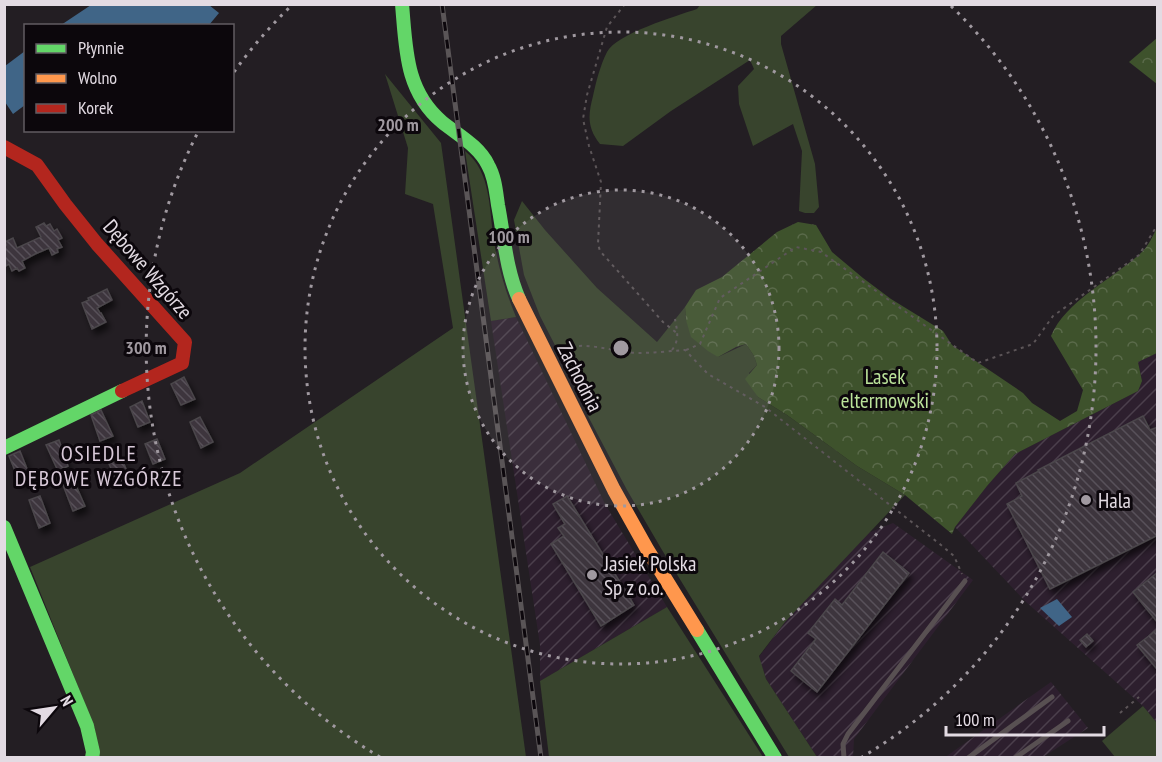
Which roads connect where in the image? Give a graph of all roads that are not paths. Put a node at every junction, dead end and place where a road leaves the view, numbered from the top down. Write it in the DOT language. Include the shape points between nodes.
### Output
graph roads {
  1 [pos="402,4"];
  2 [pos="4,147"];
  3 [pos="4,448"];
  4 [pos="4,527"];
  5 [pos="965,581"];
  6 [pos="1052,697"];
  7 [pos="1068,720"];
  8 [pos="92,758"];
  9 [pos="775,758"];
  10 [pos="844,758"];
  11 [pos="968,758"];
  12 [pos="1015,758"];
  1 -- 9 [label="street, Zachodnia" via="411,74 419,96 432,112 477,149 491,172 515,290 546,356 647,549"];
  2 -- 3 [label="street, Dębowe Wzgórze" via="37,165 97,244 185,342 182,363"];
  4 -- 8 [label="street" via="87,726"];
  5 -- 10 [label="lane" via="848,734 843,744"];
  6 -- 11 [label="lane"];
  7 -- 12 [label="lane"];
}
